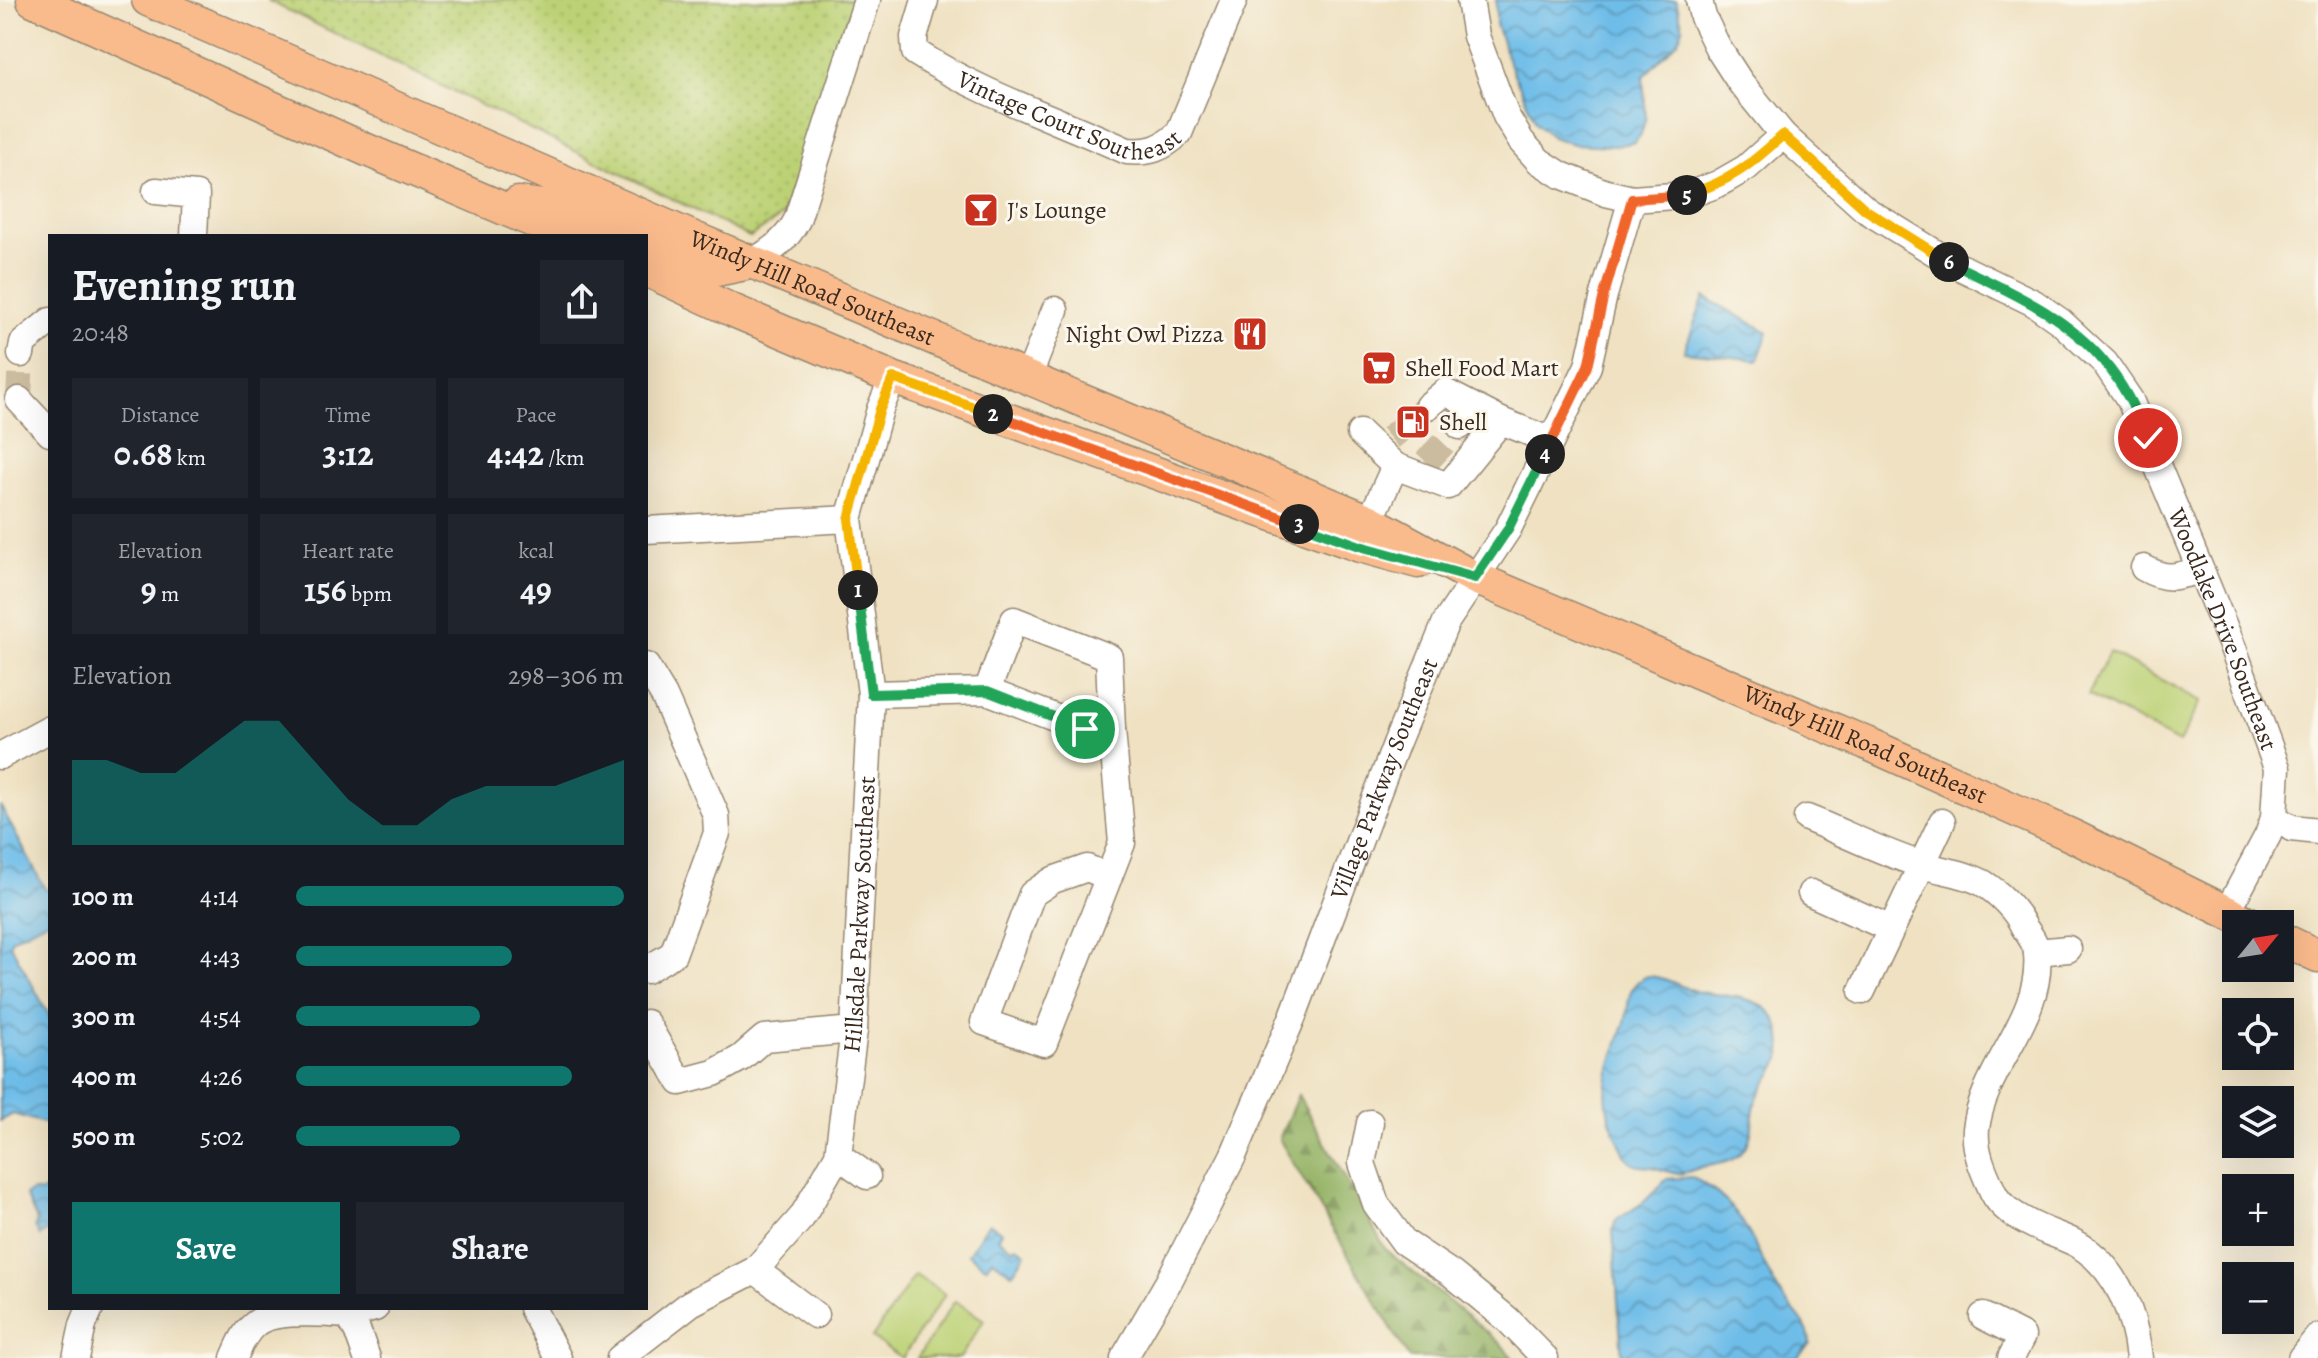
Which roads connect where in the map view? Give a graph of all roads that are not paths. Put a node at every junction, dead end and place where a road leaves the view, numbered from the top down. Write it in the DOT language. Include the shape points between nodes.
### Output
graph roads {
  1 [pos="33,0"];
  2 [pos="148,0"];
  3 [pos="867,0"];
  4 [pos="925,0"];
  5 [pos="1234,0"];
  6 [pos="1470,0"];
  7 [pos="1699,0"];
  8 [pos="1783,135"];
  9 [pos="156,191"];
  10 [pos="479,198"];
  11 [pos="1632,199"];
  12 [pos="194,234"];
  13 [pos="563,234"];
  14 [pos="625,234"];
  15 [pos="648,244"];
  16 [pos="751,263"];
  17 [pos="648,271"];
  18 [pos="1055,310"];
  19 [pos="48,323"];
  20 [pos="21,354"];
  21 [pos="893,378"];
  22 [pos="1028,378"];
  23 [pos="19,400"];
  24 [pos="1428,406"];
  25 [pos="1501,421"];
  26 [pos="48,431"];
  27 [pos="1551,441"];
  28 [pos="849,519"];
  29 [pos="1370,521"];
  30 [pos="648,530"];
  31 [pos="2144,568"];
  32 [pos="2200,570"];
  33 [pos="1475,578"];
  34 [pos="648,669"];
  35 [pos="987,691"];
  36 [pos="871,694"];
  37 [pos="48,730"];
  38 [pos="1112,730"];
  39 [pos="0,756"];
  40 [pos="1807,818"];
  41 [pos="2274,818"];
  42 [pos="1942,822"];
  43 [pos="2318,831"];
  44 [pos="1921,865"];
  45 [pos="1109,877"];
  46 [pos="1811,893"];
  47 [pos="2223,910"];
  48 [pos="2242,910"];
  49 [pos="1891,929"];
  50 [pos="2294,945"];
  51 [pos="2068,949"];
  52 [pos="2037,952"];
  53 [pos="2318,956"];
  54 [pos="648,969"];
  55 [pos="1862,991"];
  56 [pos="648,1026"];
  57 [pos="854,1030"];
  58 [pos="1370,1123"];
  59 [pos="838,1155"];
  60 [pos="867,1176"];
  61 [pos="755,1270"];
  62 [pos="89,1310"];
  63 [pos="367,1310"];
  64 [pos="533,1310"];
  65 [pos="348,1315"];
  66 [pos="815,1315"];
  67 [pos="1983,1316"];
  68 [pos="2318,1337"];
  69 [pos="76,1358"];
  70 [pos="234,1358"];
  71 [pos="367,1358"];
  72 [pos="558,1358"];
  73 [pos="620,1358"];
  74 [pos="1124,1358"];
  75 [pos="1545,1358"];
  76 [pos="2011,1358"];
  77 [pos="2139,1358"];
  78 [pos="2301,1358"];
  1 -- 10 [label="main road"];
  2 -- 16 [label="main road, Windy Hill Road Southeast"];
  3 -- 16 [label="street" via="797,220 778,245"];
  4 -- 5 [label="street, Vintage Court Southeast" via="915,52 988,91 1127,151 1146,152 1179,133"];
  6 -- 11 [label="street" via="1476,36 1521,141 1561,175"];
  7 -- 8 [label="street, Woodlake Drive Southeast" via="1718,48"];
  8 -- 11 [label="street" via="1746,168 1718,184 1688,195"];
  8 -- 32 [label="street, Woodlake Drive Southeast" via="1866,210 1950,262 2034,303 2105,363 2148,438"];
  9 -- 12 [label="street" via="196,195"];
  10 -- 13 [label="main road"];
  10 -- 14 [label="main road" via="567,209"];
  11 -- 27 [label="street, Village Parkway Southeast" via="1588,366"];
  15 -- 16 [label="main road" via="716,270"];
  16 -- 22 [label="main road, Windy Hill Road Southeast"];
  17 -- 21 [label="main road, Windy Hill Road Southeast"];
  18 -- 22 [label="street"];
  19 -- 20 [label="street" via="23,343"];
  21 -- 28 [label="street, Hillsdale Parkway Southeast"];
  21 -- 33 [label="main road, Windy Hill Road Southeast" via="1360,546"];
  22 -- 29 [label="main road, Windy Hill Road Southeast"];
  23 -- 26 [label="street"];
  24 -- 25 [label="street" via="1445,392 1468,417"];
  25 -- 27 [label="street"];
  25 -- 29 [label="street" via="1448,486 1394,453"];
  27 -- 33 [label="street, Village Parkway Southeast" via="1508,529"];
  28 -- 30 [label="street"];
  28 -- 36 [label="street, Hillsdale Parkway Southeast"];
  29 -- 33 [label="main road, Windy Hill Road Southeast"];
  31 -- 32 [label="street" via="2161,577"];
  32 -- 41 [label="street, Woodlake Drive Southeast" via="2271,744 2277,768"];
  33 -- 47 [label="main road, Windy Hill Road Southeast" via="1880,749"];
  33 -- 74 [label="street, Village Parkway Southeast" via="1446,622 1233,1156"];
  34 -- 54 [label="street" via="716,815 717,833 673,954"];
  35 -- 36 [label="street"];
  35 -- 38 [label="street" via="1085,729"];
  35 -- 38 [label="street" via="1014,620 1109,657"];
  36 -- 57 [label="street, Hillsdale Parkway Southeast"];
  37 -- 39 [label="street"];
  38 -- 45 [label="street" via="1122,843"];
  40 -- 44 [label="street"];
  41 -- 43 [label="street" via="2292,828"];
  41 -- 48 [label="street, Woodlake Drive Southeast"];
  42 -- 44 [label="street"];
  44 -- 49 [label="street"];
  44 -- 52 [label="street" via="1983,884 2022,922"];
  45 -- 45 [label="street" via="1044,1043 984,1022 1032,894 1087,868"];
  46 -- 49 [label="street"];
  49 -- 55 [label="street"];
  50 -- 53 [label="main road"];
  51 -- 52 [label="street"];
  52 -- 77 [label="street" via="2024,1018 1980,1108 1977,1153 1995,1197 2014,1216 2076,1244 2099,1260 2119,1285 2136,1330"];
  56 -- 57 [label="street" via="680,1082 728,1066 764,1038"];
  57 -- 59 [label="street, Hillsdale Parkway Southeast"];
  58 -- 75 [label="street" via="1362,1163 1376,1204 1404,1242 1507,1319"];
  59 -- 60 [label="street"];
  59 -- 61 [label="street, Hillsdale Parkway Southeast" via="802,1217"];
  61 -- 66 [label="street"];
  61 -- 73 [label="street, Hillsdale Parkway Southeast" via="691,1303"];
  62 -- 69 [label="street"];
  63 -- 65 [label="street"];
  64 -- 72 [label="street"];
  65 -- 70 [label="street" via="284,1315 257,1322"];
  65 -- 71 [label="street"];
  67 -- 76 [label="street" via="2022,1336"];
  68 -- 78 [label="street"];
}
